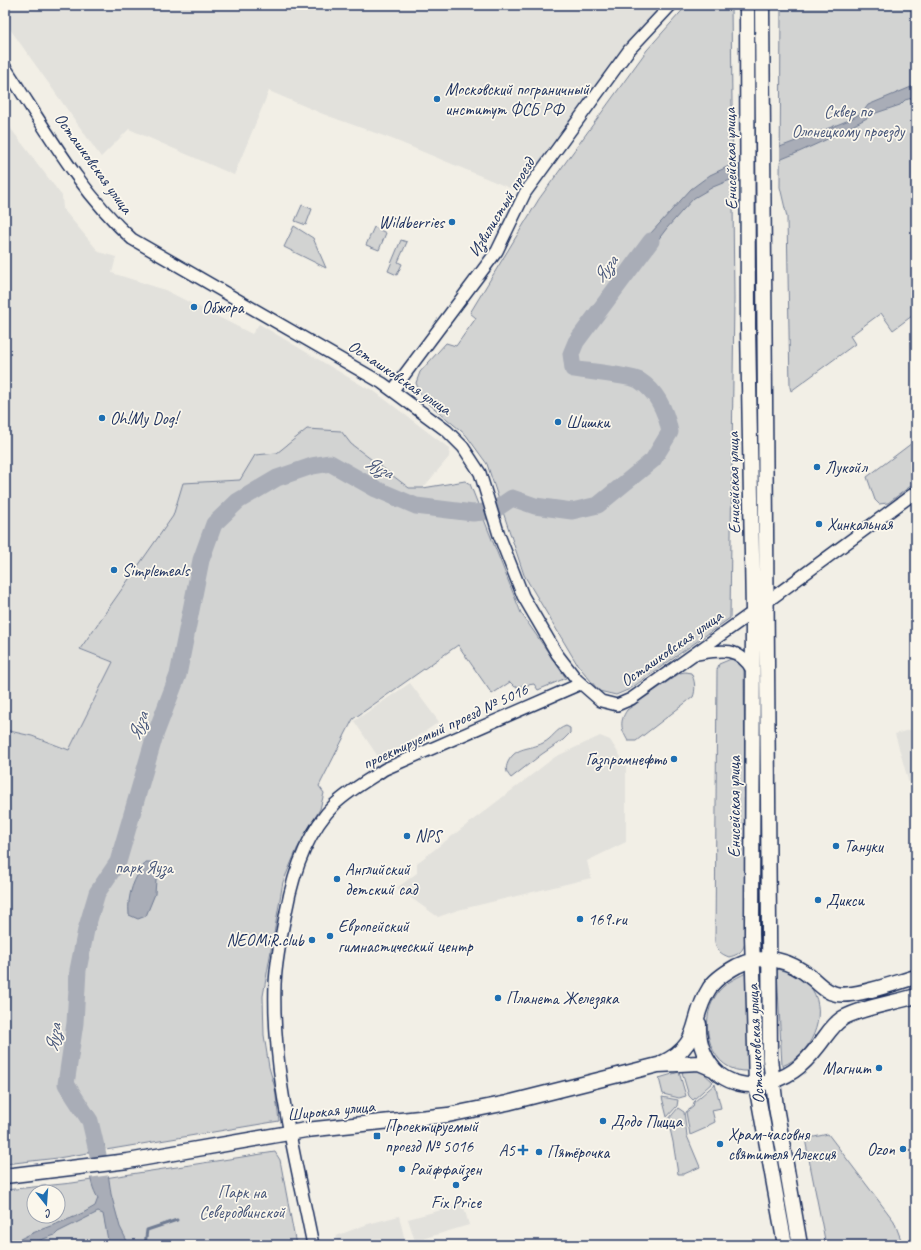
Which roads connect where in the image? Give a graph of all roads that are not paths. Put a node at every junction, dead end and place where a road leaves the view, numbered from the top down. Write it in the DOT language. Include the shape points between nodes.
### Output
graph roads {
  1 [pos="671,5"];
  2 [pos="747,5"];
  3 [pos="762,5"];
  4 [pos="5,67"];
  5 [pos="393,390"];
  6 [pos="916,492"];
  7 [pos="768,600"];
  8 [pos="753,612"];
  9 [pos="768,622"];
  10 [pos="694,654"];
  11 [pos="752,670"];
  12 [pos="580,684"];
  13 [pos="752,732"];
  14 [pos="767,732"];
  15 [pos="768,958"];
  16 [pos="753,960"];
  17 [pos="916,977"];
  18 [pos="916,996"];
  19 [pos="699,1013"];
  20 [pos="658,1065"];
  21 [pos="713,1069"];
  22 [pos="772,1082"];
  23 [pos="756,1085"];
  24 [pos="289,1132"];
  25 [pos="5,1176"];
  26 [pos="313,1245"];
  27 [pos="785,1245"];
  28 [pos="800,1245"];
  1 -- 5 [label="street, Извилистый проезд" via="629,50 530,187 497,251"];
  2 -- 8 [label="main road, Енисейская улица" via="748,326"];
  3 -- 7 [label="main road, Енисейская улица"];
  4 -- 5 [label="street, Осташковская улица" via="101,208 132,239"];
  5 -- 12 [label="street, Осташковская улица" via="453,436 473,460 484,484 499,535 530,610 560,658"];
  6 -- 7 [label="street, Осташковская улица"];
  7 -- 8 [label="street, Осташковская улица"];
  7 -- 9 [label="main road, Енисейская улица"];
  8 -- 9 [label="street" via="759,611 765,615"];
  8 -- 10 [label="street, Осташковская улица"];
  8 -- 11 [label="main road, Енисейская улица"];
  9 -- 14 [label="main road, Енисейская улица"];
  10 -- 11 [label="street" via="732,652 747,661"];
  10 -- 12 [label="street, Осташковская улица" via="622,703 601,702"];
  11 -- 13 [label="main road, Енисейская улица"];
  12 -- 24 [label="street, проектируемый проезд № 5016" via="385,769 335,804 322,820 304,849 290,890 275,984 276,1037"];
  13 -- 14 [label="main road" via="753,727 761,724 766,727"];
  13 -- 16 [label="main road, Енисейская улица"];
  14 -- 15 [label="main road, Енисейская улица"];
  15 -- 16 [label="main road"];
  15 -- 17 [label="main road" via="786,962 801,970 830,993 837,994 862,992"];
  15 -- 22 [label="main road, Осташковская улица"];
  16 -- 19 [label="main road" via="737,966 709,988"];
  16 -- 23 [label="main road, Осташковская улица"];
  18 -- 22 [label="main road" via="842,1019 798,1068 784,1078"];
  19 -- 20 [label="main road" via="693,1036 684,1049 670,1060"];
  19 -- 21 [label="main road" via="700,1043"];
  20 -- 21 [label="main road" via="699,1063"];
  20 -- 24 [label="main road, Широкая улица" via="521,1100 448,1115"];
  21 -- 23 [label="main road" via="725,1078 743,1085"];
  22 -- 23 [label="main road"];
  22 -- 28 [label="main road, Осташковская улица"];
  23 -- 27 [label="main road, Осташковская улица"];
  24 -- 25 [label="main road, Широкая улица" via="128,1161"];
  24 -- 26 [label="street, проектируемый проезд № 5016"];
}
